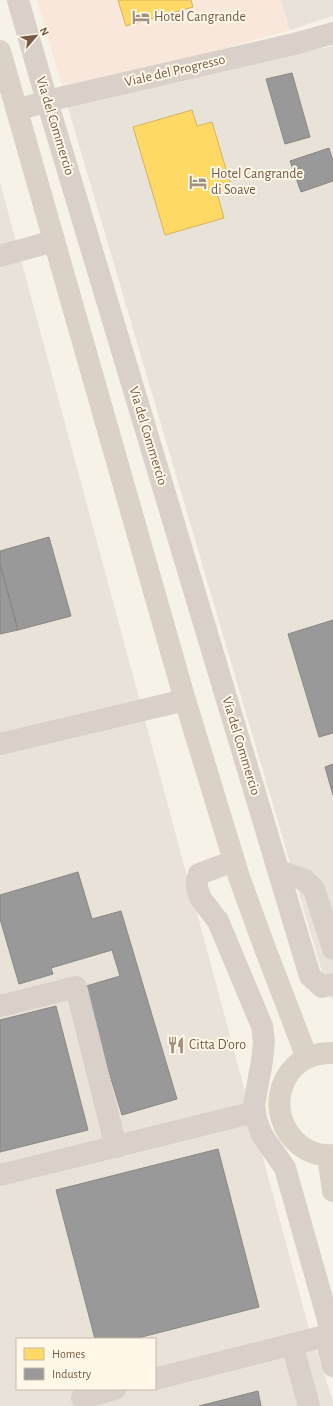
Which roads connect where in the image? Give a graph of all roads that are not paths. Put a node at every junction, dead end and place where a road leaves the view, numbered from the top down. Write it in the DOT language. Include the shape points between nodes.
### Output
graph roads {
  1 [pos="18,0"];
  2 [pos="333,33"];
  3 [pos="0,51"];
  4 [pos="47,101"];
  5 [pos="17,110"];
  6 [pos="54,241"];
  7 [pos="0,256"];
  8 [pos="186,700"];
  9 [pos="0,744"];
  10 [pos="234,861"];
  11 [pos="279,872"];
  12 [pos="333,949"];
  13 [pos="333,984"];
  14 [pos="0,1006"];
  15 [pos="333,1053"];
  16 [pos="307,1058"];
  17 [pos="255,1112"];
  18 [pos="116,1146"];
  19 [pos="330,1155"];
  20 [pos="0,1175"];
  21 [pos="333,1191"];
  22 [pos="330,1335"];
  23 [pos="292,1344"];
  24 [pos="333,1366"];
  25 [pos="156,1379"];
  26 [pos="111,1390"];
  27 [pos="82,1398"];
  28 [pos="309,1406"];
  1 -- 4 [label="street, Via del Commercio"];
  2 -- 4 [label="street, Viale del Progresso"];
  3 -- 5 [label="main road"];
  4 -- 5 [label="street, Viale del Progresso"];
  4 -- 11 [label="street, Via del Commercio"];
  5 -- 6 [label="main road"];
  6 -- 7 [label="street"];
  6 -- 8 [label="main road"];
  8 -- 9 [label="street"];
  8 -- 10 [label="main road"];
  10 -- 16 [label="main road"];
  10 -- 17 [label="street" via="199,874 197,888 201,899 218,921 262,1026 264,1041"];
  11 -- 12 [label="street" via="306,880 314,889"];
  11 -- 13 [label="street, Via del Commercio" via="310,976 322,987"];
  14 -- 18 [label="street" via="76,987"];
  15 -- 16 [label="main road" via="317,1054"];
  16 -- 19 [label="main road" via="297,1064 282,1084 279,1096 281,1121 287,1132 304,1149 316,1154"];
  17 -- 18 [label="street"];
  17 -- 22 [label="street" via="262,1135 285,1168"];
  18 -- 20 [label="street"];
  19 -- 21 [label="main road"];
  22 -- 23 [label="street"];
  22 -- 24 [label="street"];
  23 -- 25 [label="street"];
  23 -- 28 [label="street"];
  26 -- 27 [label="street"];
}
